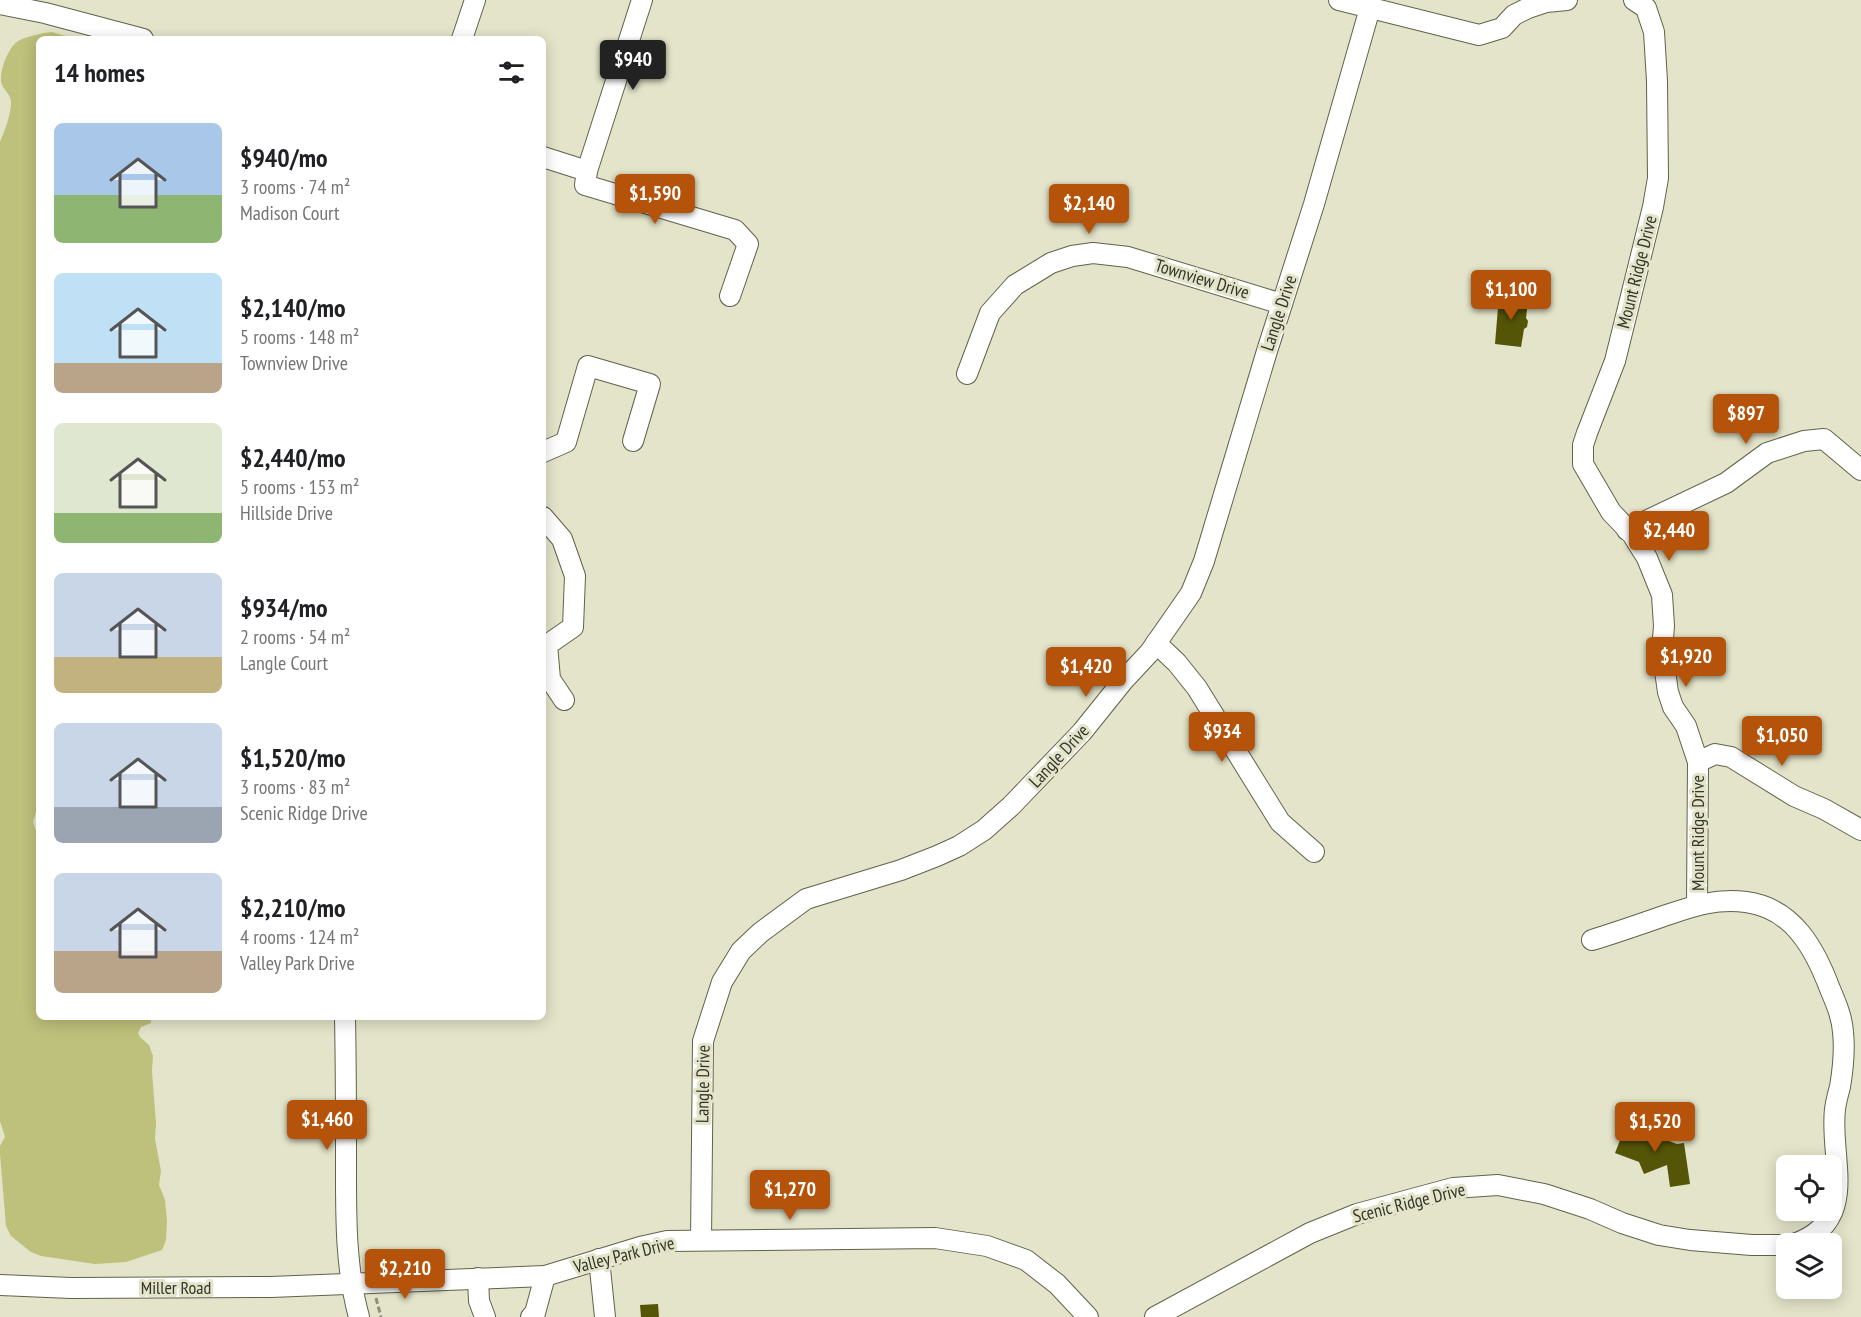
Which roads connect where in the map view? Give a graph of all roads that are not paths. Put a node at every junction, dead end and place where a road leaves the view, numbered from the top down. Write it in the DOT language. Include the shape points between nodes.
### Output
graph roads {
  1 [pos="475,0"];
  2 [pos="642,0"];
  3 [pos="1339,0"];
  4 [pos="1567,0"];
  5 [pos="1634,0"];
  6 [pos="0,4"];
  7 [pos="1530,4"];
  8 [pos="1370,8"];
  9 [pos="132,36"];
  10 [pos="463,36"];
  11 [pos="546,158"];
  12 [pos="587,171"];
  13 [pos="730,296"];
  14 [pos="1282,304"];
  15 [pos="967,374"];
  16 [pos="633,441"];
  17 [pos="546,451"];
  18 [pos="1861,470"];
  19 [pos="546,520"];
  20 [pos="1627,530"];
  21 [pos="1156,643"];
  22 [pos="564,700"];
  23 [pos="1698,762"];
  24 [pos="1861,830"];
  25 [pos="1314,852"];
  26 [pos="1697,904"];
  27 [pos="1592,940"];
  28 [pos="345,1020"];
  29 [pos="1816,1233"];
  30 [pos="701,1240"];
  31 [pos="1776,1245"];
  32 [pos="599,1259"];
  33 [pos="545,1276"];
  34 [pos="478,1278"];
  35 [pos="351,1283"];
  36 [pos="0,1285"];
  37 [pos="359,1317"];
  38 [pos="485,1317"];
  39 [pos="531,1317"];
  40 [pos="604,1317"];
  41 [pos="1088,1317"];
  42 [pos="1155,1317"];
  1 -- 10 [label="street"];
  2 -- 12 [label="street"];
  3 -- 8 [label="street"];
  4 -- 7 [label="street"];
  5 -- 20 [label="street, Mount Ridge Drive" via="1646,8 1654,32 1658,178 1615,361 1585,439 1583,464 1611,512"];
  6 -- 9 [label="street"];
  7 -- 8 [label="street" via="1502,28 1479,35"];
  8 -- 14 [label="street, Langle Drive"];
  11 -- 12 [label="street"];
  12 -- 13 [label="street" via="585,185 735,230 748,244"];
  14 -- 15 [label="street, Townview Drive" via="1128,257 1093,253 1072,256 1051,263 1015,285 990,313"];
  14 -- 21 [label="street, Langle Drive" via="1204,561 1191,592"];
  16 -- 17 [label="street" via="650,384 588,366 566,442"];
  18 -- 20 [label="street" via="1824,438 1804,441 1767,453 1726,483"];
  19 -- 22 [label="street" via="561,538 575,576 573,627 547,645 550,680"];
  20 -- 23 [label="street, Mount Ridge Drive" via="1647,558 1662,595 1662,650 1668,692 1686,726"];
  21 -- 25 [label="street" via="1197,688 1280,822"];
  21 -- 30 [label="street, Langle Drive" via="1083,732 984,830 958,846 901,870 806,899 741,951 722,982 703,1041"];
  23 -- 24 [label="street" via="1715,754 1731,757 1794,796"];
  23 -- 26 [label="street, Mount Ridge Drive"];
  26 -- 27 [label="street"];
  26 -- 29 [label="street" via="1746,902 1783,916 1807,939 1819,959 1840,1013 1844,1059 1834,1120 1839,1189 1834,1208"];
  28 -- 35 [label="street" via="346,1198"];
  30 -- 32 [label="street, Valley Park Drive" via="667,1241"];
  30 -- 41 [label="street, Valley Park Drive" via="936,1238 987,1246 1026,1260 1057,1284"];
  31 -- 42 [label="street, Scenic Ridge Drive" via="1659,1235 1544,1194 1498,1185 1453,1188 1357,1214 1310,1233"];
  32 -- 33 [label="street, Valley Park Drive"];
  32 -- 40 [label="street"];
  33 -- 34 [label="street, Valley Park Drive"];
  33 -- 39 [label="street"];
  34 -- 35 [label="street, Valley Park Drive"];
  34 -- 38 [label="street" via="479,1301"];
  35 -- 36 [label="street, Miller Road" via="271,1287"];
  35 -- 37 [label="street"];
}
